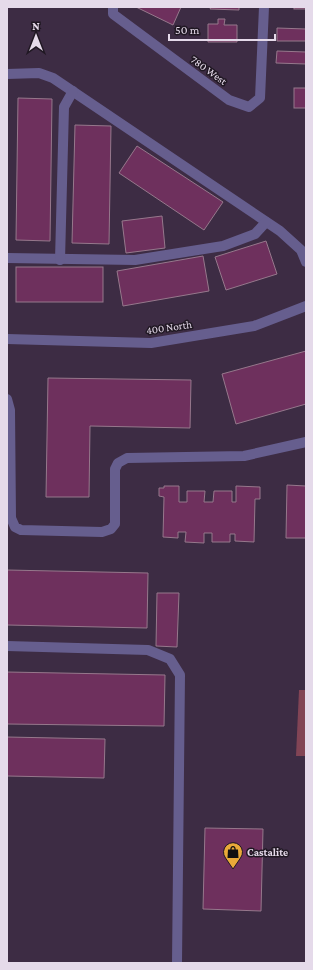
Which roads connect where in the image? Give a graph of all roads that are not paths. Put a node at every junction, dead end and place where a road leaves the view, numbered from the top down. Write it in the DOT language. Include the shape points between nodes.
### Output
graph roads {
  1 [pos="113,7"];
  2 [pos="264,7"];
  3 [pos="7,74"];
  4 [pos="73,91"];
  5 [pos="266,222"];
  6 [pos="7,258"];
  7 [pos="60,260"];
  8 [pos="306,262"];
  9 [pos="306,306"];
  10 [pos="7,339"];
  11 [pos="7,399"];
  12 [pos="306,442"];
  13 [pos="7,646"];
  14 [pos="177,963"];
  1 -- 2 [label="street, 780 West" via="112,14 229,100 249,107 260,98"];
  3 -- 4 [label="street" via="39,73 53,78"];
  4 -- 5 [label="street"];
  4 -- 7 [label="street" via="64,107"];
  5 -- 7 [label="street" via="255,234 222,246 135,260"];
  5 -- 8 [label="street" via="301,250"];
  6 -- 7 [label="street"];
  9 -- 10 [label="street, 400 North" via="254,326 151,343"];
  11 -- 12 [label="street" via="10,410 11,518 15,527 21,530 102,532 111,529 115,524 115,469 118,463 127,458 244,456"];
  13 -- 14 [label="street" via="148,650 170,658 180,675"];
}
